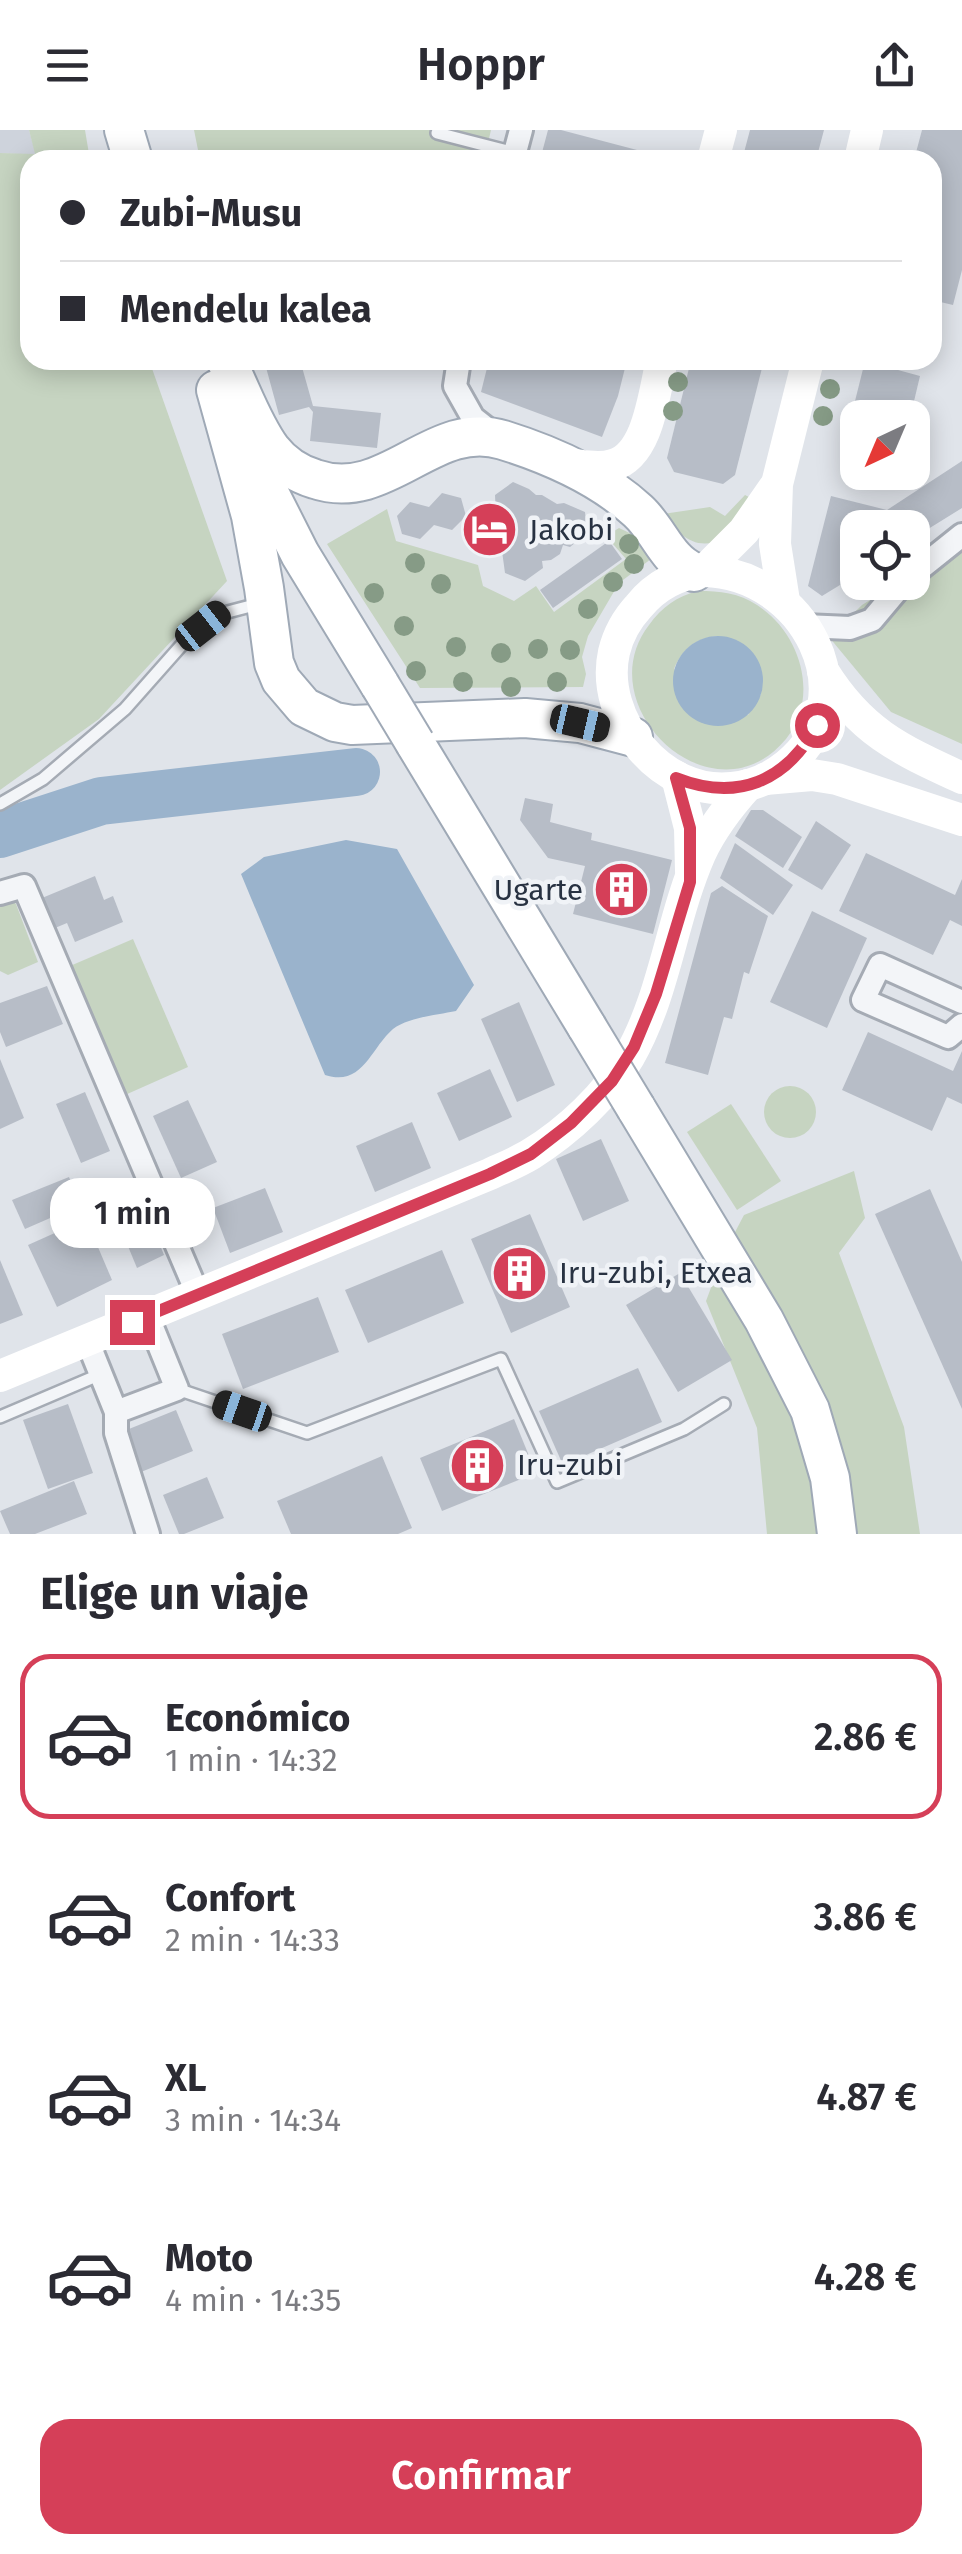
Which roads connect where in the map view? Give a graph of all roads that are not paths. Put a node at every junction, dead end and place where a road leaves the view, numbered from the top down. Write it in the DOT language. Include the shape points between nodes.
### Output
graph roads {
  1 [pos="437,133"];
  2 [pos="516,148"];
  3 [pos="215,370"];
  4 [pos="457,370"];
  5 [pos="659,370"];
  6 [pos="805,370"];
  7 [pos="499,438"];
  8 [pos="564,464"];
  9 [pos="776,484"];
  10 [pos="962,535"];
  11 [pos="930,561"];
  12 [pos="699,572"];
  13 [pos="889,600"];
  14 [pos="266,602"];
  15 [pos="794,614"];
  16 [pos="823,671"];
  17 [pos="633,737"];
  18 [pos="676,778"];
  19 [pos="962,778"];
  20 [pos="757,782"];
  21 [pos="0,804"];
  22 [pos="962,820"];
  23 [pos="690,882"];
  24 [pos="0,893"];
  25 [pos="962,1002"];
  26 [pos="962,1025"];
  27 [pos="198,1294"];
  28 [pos="148,1315"];
  29 [pos="87,1340"];
  30 [pos="101,1374"];
  31 [pos="0,1376"];
  32 [pos="177,1390"];
  33 [pos="724,1404"];
  34 [pos="116,1412"];
  35 [pos="0,1416"];
  36 [pos="148,1534"];
  37 [pos="837,1534"];
  1 -- 2 [label="lane"];
  3 -- 7 [label="main road" via="272,450 294,470 324,483 361,483 453,440"];
  3 -- 14 [label="main road"];
  3 -- 37 [label="main road, bridge" via="300,554 764,1320 810,1410 830,1478"];
  4 -- 7 [label="street" via="455,386 472,418"];
  5 -- 8 [label="main road" via="642,438 630,455 604,467"];
  6 -- 9 [label="main road"];
  7 -- 8 [label="main road"];
  8 -- 12 [label="main road" via="623,498 684,568"];
  9 -- 12 [label="main road" via="744,531"];
  9 -- 15 [label="main road" via="775,544"];
  10 -- 11 [label="street"];
  12 -- 15 [label="main road" via="754,581"];
  12 -- 17 [label="main road" via="677,576 646,597 624,625 612,672"];
  13 -- 15 [label="street" via="872,620 850,628"];
  14 -- 17 [label="main road" via="281,680 304,707 335,722 525,718"];
  14 -- 21 [label="lane" via="220,614 187,639 126,709 43,778"];
  15 -- 16 [label="main road"];
  16 -- 19 [label="main road" via="873,731"];
  16 -- 20 [label="main road" via="817,725 796,757"];
  17 -- 18 [label="main road"];
  18 -- 20 [label="main road" via="720,789"];
  18 -- 23 [label="main road" via="690,828"];
  20 -- 22 [label="main road" via="837,779"];
  20 -- 23 [label="main road" via="713,830"];
  23 -- 27 [label="main road" via="634,1047 571,1123 490,1174"];
  24 -- 27 [label="street" via="24,886"];
  25 -- 26 [label="street" via="880,965 863,1000 948,1037"];
  27 -- 28 [label="main road"];
  28 -- 29 [label="main road"];
  28 -- 32 [label="street"];
  29 -- 30 [label="street"];
  29 -- 31 [label="main road"];
  30 -- 34 [label="street"];
  30 -- 35 [label="lane"];
  32 -- 33 [label="lane" via="308,1433 501,1360 557,1482 684,1429"];
  32 -- 34 [label="street"];
  34 -- 36 [label="street" via="116,1433"];
}
